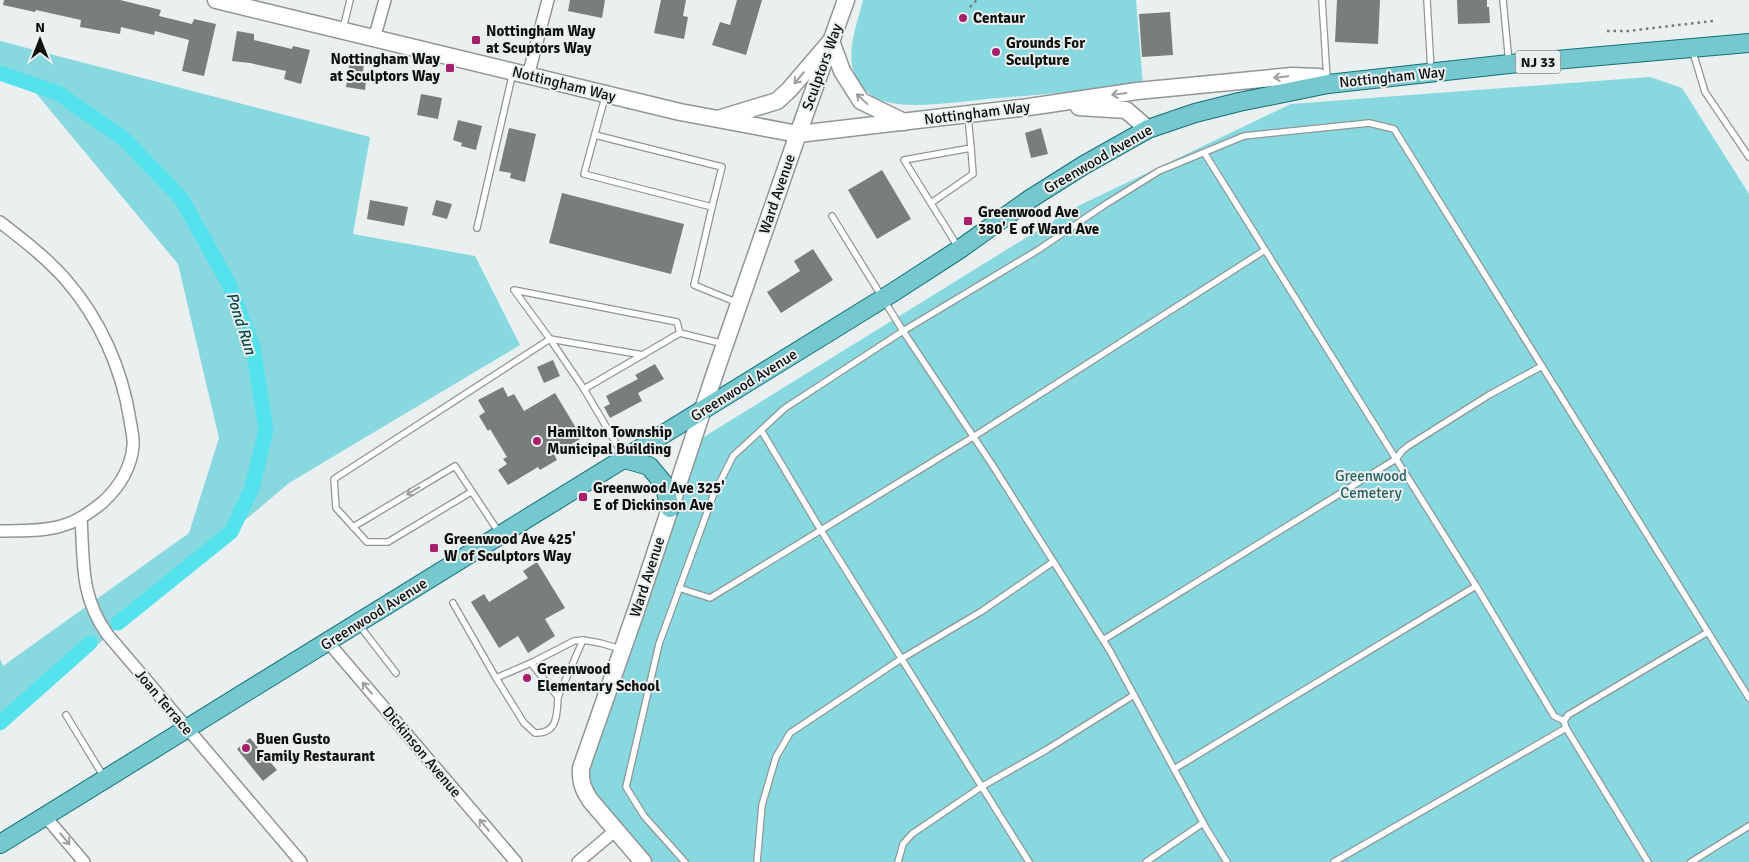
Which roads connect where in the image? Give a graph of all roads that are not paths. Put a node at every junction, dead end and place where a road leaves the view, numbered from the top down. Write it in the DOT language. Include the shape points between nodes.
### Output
graph roads {
  1 [pos="216,0"];
  2 [pos="350,0"];
  3 [pos="385,0"];
  4 [pos="548,0"];
  5 [pos="846,0"];
  6 [pos="1322,0"];
  7 [pos="1427,0"];
  8 [pos="1503,0"];
  9 [pos="236,2"];
  10 [pos="342,31"];
  11 [pos="374,39"];
  12 [pos="830,41"];
  13 [pos="1749,43"];
  14 [pos="1692,48"];
  15 [pos="1509,64"];
  16 [pos="1431,73"];
  17 [pos="521,74"];
  18 [pos="1328,84"];
  19 [pos="606,94"];
  20 [pos="1030,107"];
  21 [pos="968,114"];
  22 [pos="717,119"];
  23 [pos="904,122"];
  24 [pos="1148,129"];
  25 [pos="798,134"];
  26 [pos="595,135"];
  27 [pos="971,148"];
  28 [pos="1205,154"];
  29 [pos="1749,156"];
  30 [pos="931,203"];
  31 [pos="712,208"];
  32 [pos="832,216"];
  33 [pos="0,222"];
  34 [pos="477,228"];
  35 [pos="960,250"];
  36 [pos="1265,250"];
  37 [pos="884,298"];
  38 [pos="740,304"];
  39 [pos="903,331"];
  40 [pos="680,333"];
  41 [pos="550,339"];
  42 [pos="726,344"];
  43 [pos="643,355"];
  44 [pos="1542,366"];
  45 [pos="584,388"];
  46 [pos="703,411"];
  47 [pos="761,430"];
  48 [pos="973,436"];
  49 [pos="625,459"];
  50 [pos="1396,460"];
  51 [pos="471,492"];
  52 [pos="670,508"];
  53 [pos="81,518"];
  54 [pos="353,527"];
  55 [pos="0,531"];
  56 [pos="821,531"];
  57 [pos="501,535"];
  58 [pos="1053,562"];
  59 [pos="1476,586"];
  60 [pos="679,588"];
  61 [pos="453,603"];
  62 [pos="358,624"];
  63 [pos="1708,632"];
  64 [pos="583,640"];
  65 [pos="1103,640"];
  66 [pos="328,642"];
  67 [pos="623,650"];
  68 [pos="901,659"];
  69 [pos="531,663"];
  70 [pos="396,673"];
  71 [pos="496,678"];
  72 [pos="1134,695"];
  73 [pos="558,697"];
  74 [pos="1749,698"];
  75 [pos="66,715"];
  76 [pos="1565,724"];
  77 [pos="187,729"];
  78 [pos="1174,769"];
  79 [pos="106,779"];
  80 [pos="981,787"];
  81 [pos="45,816"];
  82 [pos="1203,822"];
  83 [pos="1749,826"];
  84 [pos="616,830"];
  85 [pos="0,844"];
  86 [pos="84,862"];
  87 [pos="300,862"];
  88 [pos="516,862"];
  89 [pos="578,862"];
  90 [pos="643,862"];
  91 [pos="685,862"];
  92 [pos="757,862"];
  93 [pos="898,862"];
  94 [pos="1028,862"];
  95 [pos="1146,862"];
  96 [pos="1227,862"];
  97 [pos="1334,862"];
  98 [pos="1648,862"];
  99 [pos="1692,862"];
  1 -- 9 [label="street, Nottingham Way"];
  2 -- 10 [label="lane"];
  3 -- 11 [label="street"];
  4 -- 17 [label="street"];
  5 -- 12 [label="street, Sculptors Way"];
  6 -- 18 [label="lane"];
  7 -- 16 [label="lane"];
  8 -- 15 [label="lane"];
  9 -- 10 [label="street, Nottingham Way"];
  10 -- 11 [label="street, Nottingham Way"];
  11 -- 17 [label="street, Nottingham Way"];
  12 -- 22 [label="street, one-way" via="777,101"];
  23 -- 12 [label="street, one-way" via="861,101 842,71"];
  12 -- 25 [label="street, Sculptors Way"];
  13 -- 14 [label="main road, Nottingham Way / NJ 33"];
  14 -- 15 [label="main road, Nottingham Way / NJ 33"];
  14 -- 29 [label="lane" via="1704,92"];
  15 -- 16 [label="main road, Nottingham Way / NJ 33"];
  16 -- 18 [label="main road, Nottingham Way / NJ 33"];
  17 -- 19 [label="street, Nottingham Way"];
  17 -- 34 [label="lane"];
  18 -- 20 [label="street, Nottingham Way, one-way" via="1319,77 1292,76 1137,91"];
  18 -- 24 [label="main road, Greenwood Avenue / NJ 33" via="1195,113"];
  19 -- 22 [label="street, Nottingham Way"];
  19 -- 26 [label="lane"];
  20 -- 21 [label="street, Nottingham Way"];
  20 -- 24 [label="street" via="1126,110"];
  21 -- 23 [label="street, Nottingham Way"];
  21 -- 27 [label="lane"];
  22 -- 25 [label="street, Nottingham Way"];
  23 -- 25 [label="street, Nottingham Way"];
  24 -- 35 [label="main road, Greenwood Avenue / NJ 33" via="1030,198"];
  25 -- 38 [label="street, Ward Avenue"];
  26 -- 31 [label="lane" via="584,174"];
  26 -- 31 [label="lane" via="722,167"];
  27 -- 30 [label="lane" via="973,174"];
  27 -- 30 [label="lane" via="904,160"];
  28 -- 36 [label="lane"];
  28 -- 39 [label="lane" via="1160,171 1038,250"];
  28 -- 44 [label="lane" via="1244,136 1369,123 1394,129"];
  30 -- 35 [label="lane"];
  31 -- 38 [label="lane" via="694,285"];
  32 -- 37 [label="lane"];
  33 -- 53 [label="street" via="46,259 84,302 99,327 121,380 133,443 130,462 114,492"];
  35 -- 37 [label="main road, Greenwood Avenue / NJ 33"];
  36 -- 48 [label="lane"];
  36 -- 50 [label="lane"];
  37 -- 39 [label="lane"];
  37 -- 46 [label="main road, Greenwood Avenue / NJ 33"];
  38 -- 42 [label="street, Ward Avenue"];
  39 -- 47 [label="lane" via="785,408"];
  39 -- 48 [label="lane"];
  40 -- 41 [label="lane" via="677,322 514,290"];
  40 -- 42 [label="lane"];
  40 -- 43 [label="lane"];
  41 -- 43 [label="lane"];
  41 -- 45 [label="lane"];
  41 -- 54 [label="lane" via="334,479 336,508"];
  42 -- 46 [label="street, Ward Avenue"];
  43 -- 45 [label="lane"];
  44 -- 50 [label="lane" via="1489,394 1408,446"];
  44 -- 63 [label="lane"];
  45 -- 49 [label="lane"];
  46 -- 49 [label="main road, Greenwood Avenue / NJ 33"];
  46 -- 52 [label="street, Ward Avenue"];
  47 -- 56 [label="lane"];
  47 -- 60 [label="lane" via="733,456 713,496"];
  48 -- 56 [label="lane"];
  48 -- 58 [label="lane"];
  49 -- 52 [label="main road" via="649,466 664,484"];
  49 -- 57 [label="main road, Greenwood Avenue / NJ 33"];
  50 -- 59 [label="lane"];
  50 -- 65 [label="lane"];
  51 -- 54 [label="lane" via="388,542 366,542"];
  51 -- 54 [label="lane, one-way" via="455,466"];
  51 -- 57 [label="lane"];
  52 -- 67 [label="street, Ward Avenue"];
  53 -- 55 [label="street" via="46,530"];
  53 -- 77 [label="street, Joan Terrace" via="85,583 97,619"];
  56 -- 60 [label="lane" via="710,598"];
  56 -- 68 [label="lane"];
  57 -- 62 [label="main road, Greenwood Avenue / NJ 33"];
  58 -- 65 [label="lane"];
  58 -- 68 [label="lane" via="982,611"];
  59 -- 76 [label="lane" via="1554,716"];
  59 -- 78 [label="lane"];
  60 -- 91 [label="lane" via="659,644 626,787 644,816"];
  61 -- 71 [label="lane"];
  62 -- 66 [label="main road, Greenwood Avenue / NJ 33"];
  62 -- 70 [label="lane"];
  63 -- 74 [label="lane"];
  63 -- 76 [label="lane" via="1568,715"];
  64 -- 67 [label="lane"];
  64 -- 69 [label="lane" via="567,643"];
  64 -- 73 [label="lane"];
  65 -- 72 [label="lane"];
  66 -- 77 [label="main road, Greenwood Avenue / NJ 33"];
  88 -- 66 [label="street, Dickinson Avenue, one-way"];
  67 -- 84 [label="street, Ward Avenue" via="580,773 583,790"];
  68 -- 80 [label="lane"];
  68 -- 92 [label="lane" via="790,733 776,757 762,805"];
  69 -- 71 [label="lane"];
  69 -- 73 [label="lane"];
  71 -- 73 [label="lane" via="524,723 535,733 547,731 554,725"];
  72 -- 78 [label="lane"];
  72 -- 80 [label="lane"];
  75 -- 79 [label="lane"];
  76 -- 97 [label="lane"];
  76 -- 98 [label="lane"];
  77 -- 79 [label="main road, Greenwood Avenue / NJ 33"];
  77 -- 87 [label="street, Joan Terrace"];
  78 -- 82 [label="lane"];
  79 -- 81 [label="main road, Greenwood Avenue / NJ 33"];
  80 -- 93 [label="lane" via="912,834 903,844"];
  80 -- 94 [label="lane"];
  81 -- 85 [label="main road, Greenwood Avenue / NJ 33"];
  81 -- 86 [label="street, one-way"];
  82 -- 95 [label="lane"];
  82 -- 96 [label="lane"];
  83 -- 99 [label="lane"];
  84 -- 89 [label="street"];
  84 -- 90 [label="street, Ward Avenue"];
}
